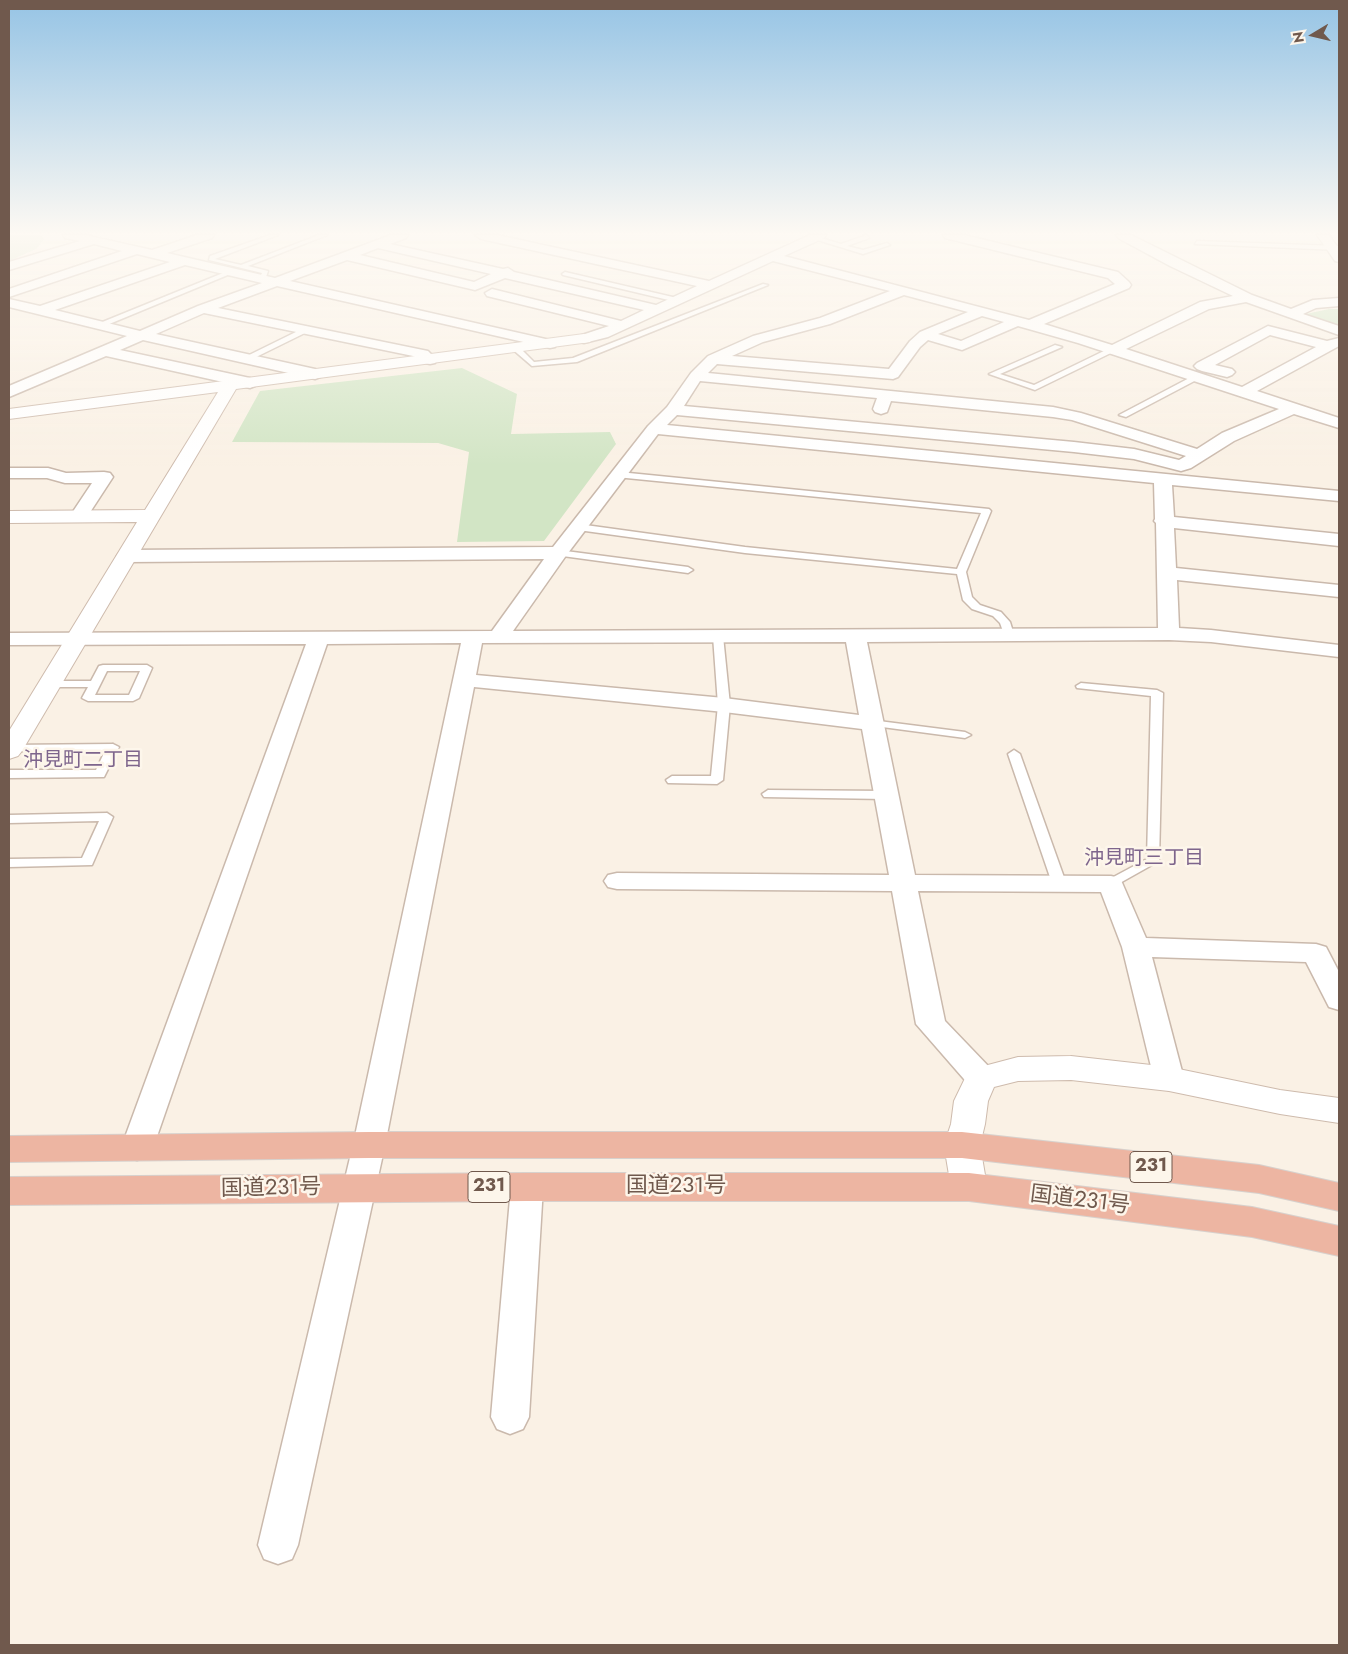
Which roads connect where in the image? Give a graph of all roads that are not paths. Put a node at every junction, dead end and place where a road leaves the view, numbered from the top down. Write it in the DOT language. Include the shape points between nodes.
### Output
graph roads {
  1 [pos="45,312"];
  2 [pos="130,312"];
  3 [pos="195,312"];
  4 [pos="219,312"];
  5 [pos="412,312"];
  6 [pos="570,312"];
  7 [pos="652,312"];
  8 [pos="694,312"];
  9 [pos="847,312"];
  10 [pos="978,312"];
  11 [pos="985,312"];
  12 [pos="1052,312"];
  13 [pos="1190,312"];
  14 [pos="1286,312"];
  15 [pos="1295,312"];
  16 [pos="1291,314"];
  17 [pos="1024,323"];
  18 [pos="99,325"];
  19 [pos="622,325"];
  20 [pos="307,330"];
  21 [pos="1339,330"];
  22 [pos="642,332"];
  23 [pos="140,335"];
  24 [pos="925,335"];
  25 [pos="584,339"];
  26 [pos="1334,343"];
  27 [pos="550,344"];
  28 [pos="1058,347"];
  29 [pos="515,348"];
  30 [pos="1113,350"];
  31 [pos="104,351"];
  32 [pos="246,359"];
  33 [pos="713,359"];
  34 [pos="430,360"];
  35 [pos="316,374"];
  36 [pos="696,376"];
  37 [pos="1198,377"];
  38 [pos="1263,382"];
  39 [pos="240,385"];
  40 [pos="9,392"];
  41 [pos="1244,392"];
  42 [pos="886,396"];
  43 [pos="1294,408"];
  44 [pos="673,410"];
  45 [pos="9,414"];
  46 [pos="1123,415"];
  47 [pos="1337,420"];
  48 [pos="874,428"];
  49 [pos="654,429"];
  50 [pos="1199,455"];
  51 [pos="1181,466"];
  52 [pos="9,473"];
  53 [pos="619,475"];
  54 [pos="1162,480"];
  55 [pos="1339,496"];
  56 [pos="79,516"];
  57 [pos="152,516"];
  58 [pos="9,517"];
  59 [pos="1163,521"];
  60 [pos="578,527"];
  61 [pos="1339,540"];
  62 [pos="558,554"];
  63 [pos="127,556"];
  64 [pos="688,570"];
  65 [pos="962,572"];
  66 [pos="1167,573"];
  67 [pos="1339,591"];
  68 [pos="1168,634"];
  69 [pos="854,635"];
  70 [pos="1009,635"];
  71 [pos="718,636"];
  72 [pos="77,638"];
  73 [pos="319,638"];
  74 [pos="485,638"];
  75 [pos="9,639"];
  76 [pos="1339,651"];
  77 [pos="465,680"];
  78 [pos="49,684"];
  79 [pos="95,684"];
  80 [pos="1081,686"];
  81 [pos="724,705"];
  82 [pos="871,723"];
  83 [pos="965,735"];
  84 [pos="10,749"];
  85 [pos="1014,754"];
  86 [pos="9,774"];
  87 [pos="672,780"];
  88 [pos="768,794"];
  89 [pos="885,795"];
  90 [pos="9,819"];
  91 [pos="9,863"];
  92 [pos="617,881"];
  93 [pos="901,882"];
  94 [pos="1059,883"];
  95 [pos="1111,884"];
  96 [pos="1136,947"];
  97 [pos="1339,1000"];
  98 [pos="981,1078"];
  99 [pos="1169,1079"];
  100 [pos="1339,1111"];
  101 [pos="369,1144"];
  102 [pos="962,1145"];
  103 [pos="137,1148"];
  104 [pos="9,1149"];
  105 [pos="526,1187"];
  106 [pos="969,1187"];
  107 [pos="358,1188"];
  108 [pos="9,1191"];
  109 [pos="1339,1197"];
  110 [pos="1339,1241"];
  111 [pos="510,1417"];
  112 [pos="278,1545"];
  1 -- 18 [label="street"];
  2 -- 18 [label="lane"];
  3 -- 23 [label="street"];
  4 -- 20 [label="street"];
  5 -- 27 [label="street"];
  6 -- 19 [label="street"];
  7 -- 19 [label="street"];
  8 -- 22 [label="lane"];
  9 -- 33 [label="street" via="758,339"];
  10 -- 24 [label="street"];
  11 -- 17 [label="street"];
  12 -- 17 [label="street"];
  13 -- 30 [label="street"];
  14 -- 16 [label="street"];
  15 -- 16 [label="street"];
  16 -- 21 [label="street"];
  17 -- 24 [label="street" via="962,346"];
  17 -- 30 [label="street"];
  18 -- 23 [label="street"];
  19 -- 22 [label="lane"];
  19 -- 25 [label="street"];
  20 -- 32 [label="lane"];
  20 -- 34 [label="street" via="423,354"];
  22 -- 29 [label="lane" via="574,360 532,364"];
  23 -- 31 [label="street"];
  23 -- 32 [label="street"];
  24 -- 33 [label="street" via="893,374"];
  25 -- 27 [label="street"];
  26 -- 38 [label="street"];
  26 -- 38 [label="street" via="1268,330 1202,366"];
  27 -- 29 [label="street"];
  28 -- 30 [label="lane" via="992,374 1035,388"];
  29 -- 34 [label="street"];
  30 -- 37 [label="street"];
  31 -- 39 [label="street"];
  31 -- 40 [label="street"];
  32 -- 35 [label="street"];
  33 -- 36 [label="street"];
  34 -- 35 [label="street"];
  35 -- 39 [label="street"];
  36 -- 42 [label="street"];
  36 -- 44 [label="street"];
  37 -- 41 [label="street"];
  37 -- 46 [label="lane"];
  38 -- 41 [label="street"];
  39 -- 45 [label="street"];
  39 -- 57 [label="street"];
  41 -- 43 [label="street"];
  42 -- 48 [label="street"];
  42 -- 50 [label="street" via="1074,416"];
  43 -- 47 [label="street"];
  43 -- 50 [label="street" via="1228,437"];
  44 -- 48 [label="street"];
  44 -- 49 [label="street"];
  48 -- 51 [label="street" via="1134,454"];
  49 -- 53 [label="street"];
  49 -- 54 [label="street"];
  50 -- 51 [label="street"];
  51 -- 54 [label="street"];
  52 -- 56 [label="street" via="48,473 65,478 104,477"];
  53 -- 60 [label="street"];
  53 -- 65 [label="lane" via="986,511"];
  54 -- 55 [label="street"];
  54 -- 59 [label="street"];
  56 -- 57 [label="street"];
  56 -- 58 [label="street"];
  57 -- 63 [label="street"];
  59 -- 61 [label="street"];
  59 -- 66 [label="street"];
  60 -- 62 [label="street"];
  60 -- 65 [label="lane" via="745,550"];
  62 -- 63 [label="street"];
  62 -- 64 [label="lane"];
  62 -- 74 [label="street"];
  63 -- 72 [label="street"];
  65 -- 70 [label="lane" via="967,598 976,606 998,614"];
  66 -- 67 [label="street"];
  66 -- 68 [label="street"];
  68 -- 70 [label="street"];
  68 -- 76 [label="street"];
  69 -- 70 [label="street"];
  69 -- 71 [label="street"];
  69 -- 82 [label="street"];
  71 -- 74 [label="street"];
  71 -- 81 [label="lane"];
  72 -- 73 [label="street"];
  72 -- 75 [label="street"];
  72 -- 78 [label="street"];
  73 -- 74 [label="street"];
  73 -- 103 [label="street"];
  74 -- 77 [label="street"];
  77 -- 81 [label="street"];
  77 -- 101 [label="street"];
  78 -- 79 [label="lane"];
  78 -- 84 [label="street"];
  79 -- 79 [label="lane" via="88,698 132,698 147,668 104,668"];
  80 -- 95 [label="lane" via="1157,693 1153,862"];
  81 -- 82 [label="street"];
  81 -- 87 [label="lane" via="717,780"];
  82 -- 83 [label="lane"];
  82 -- 89 [label="street"];
  84 -- 86 [label="lane" via="113,747 100,774"];
  85 -- 94 [label="lane"];
  88 -- 89 [label="lane"];
  89 -- 93 [label="street"];
  90 -- 91 [label="lane" via="108,817 87,862"];
  92 -- 93 [label="street"];
  93 -- 94 [label="street"];
  93 -- 98 [label="street" via="930,1024"];
  94 -- 95 [label="street"];
  95 -- 96 [label="street"];
  96 -- 97 [label="street" via="1316,952"];
  96 -- 99 [label="street"];
  98 -- 99 [label="street" via="1018,1069 1071,1068"];
  98 -- 102 [label="street" via="971,1101"];
  99 -- 100 [label="street"];
  101 -- 102 [label="highway, 231"];
  101 -- 103 [label="highway, 231"];
  101 -- 107 [label="street"];
  102 -- 106 [label="street"];
  102 -- 109 [label="highway, 231" via="1259,1180"];
  103 -- 104 [label="highway, 231"];
  105 -- 106 [label="highway, 国道231号 / 231"];
  105 -- 107 [label="highway, 国道231号 / 231"];
  105 -- 111 [label="street"];
  106 -- 110 [label="highway, 国道231号 / 231" via="1252,1222"];
  107 -- 108 [label="highway, 国道231号 / 231"];
  107 -- 112 [label="street"];
}
